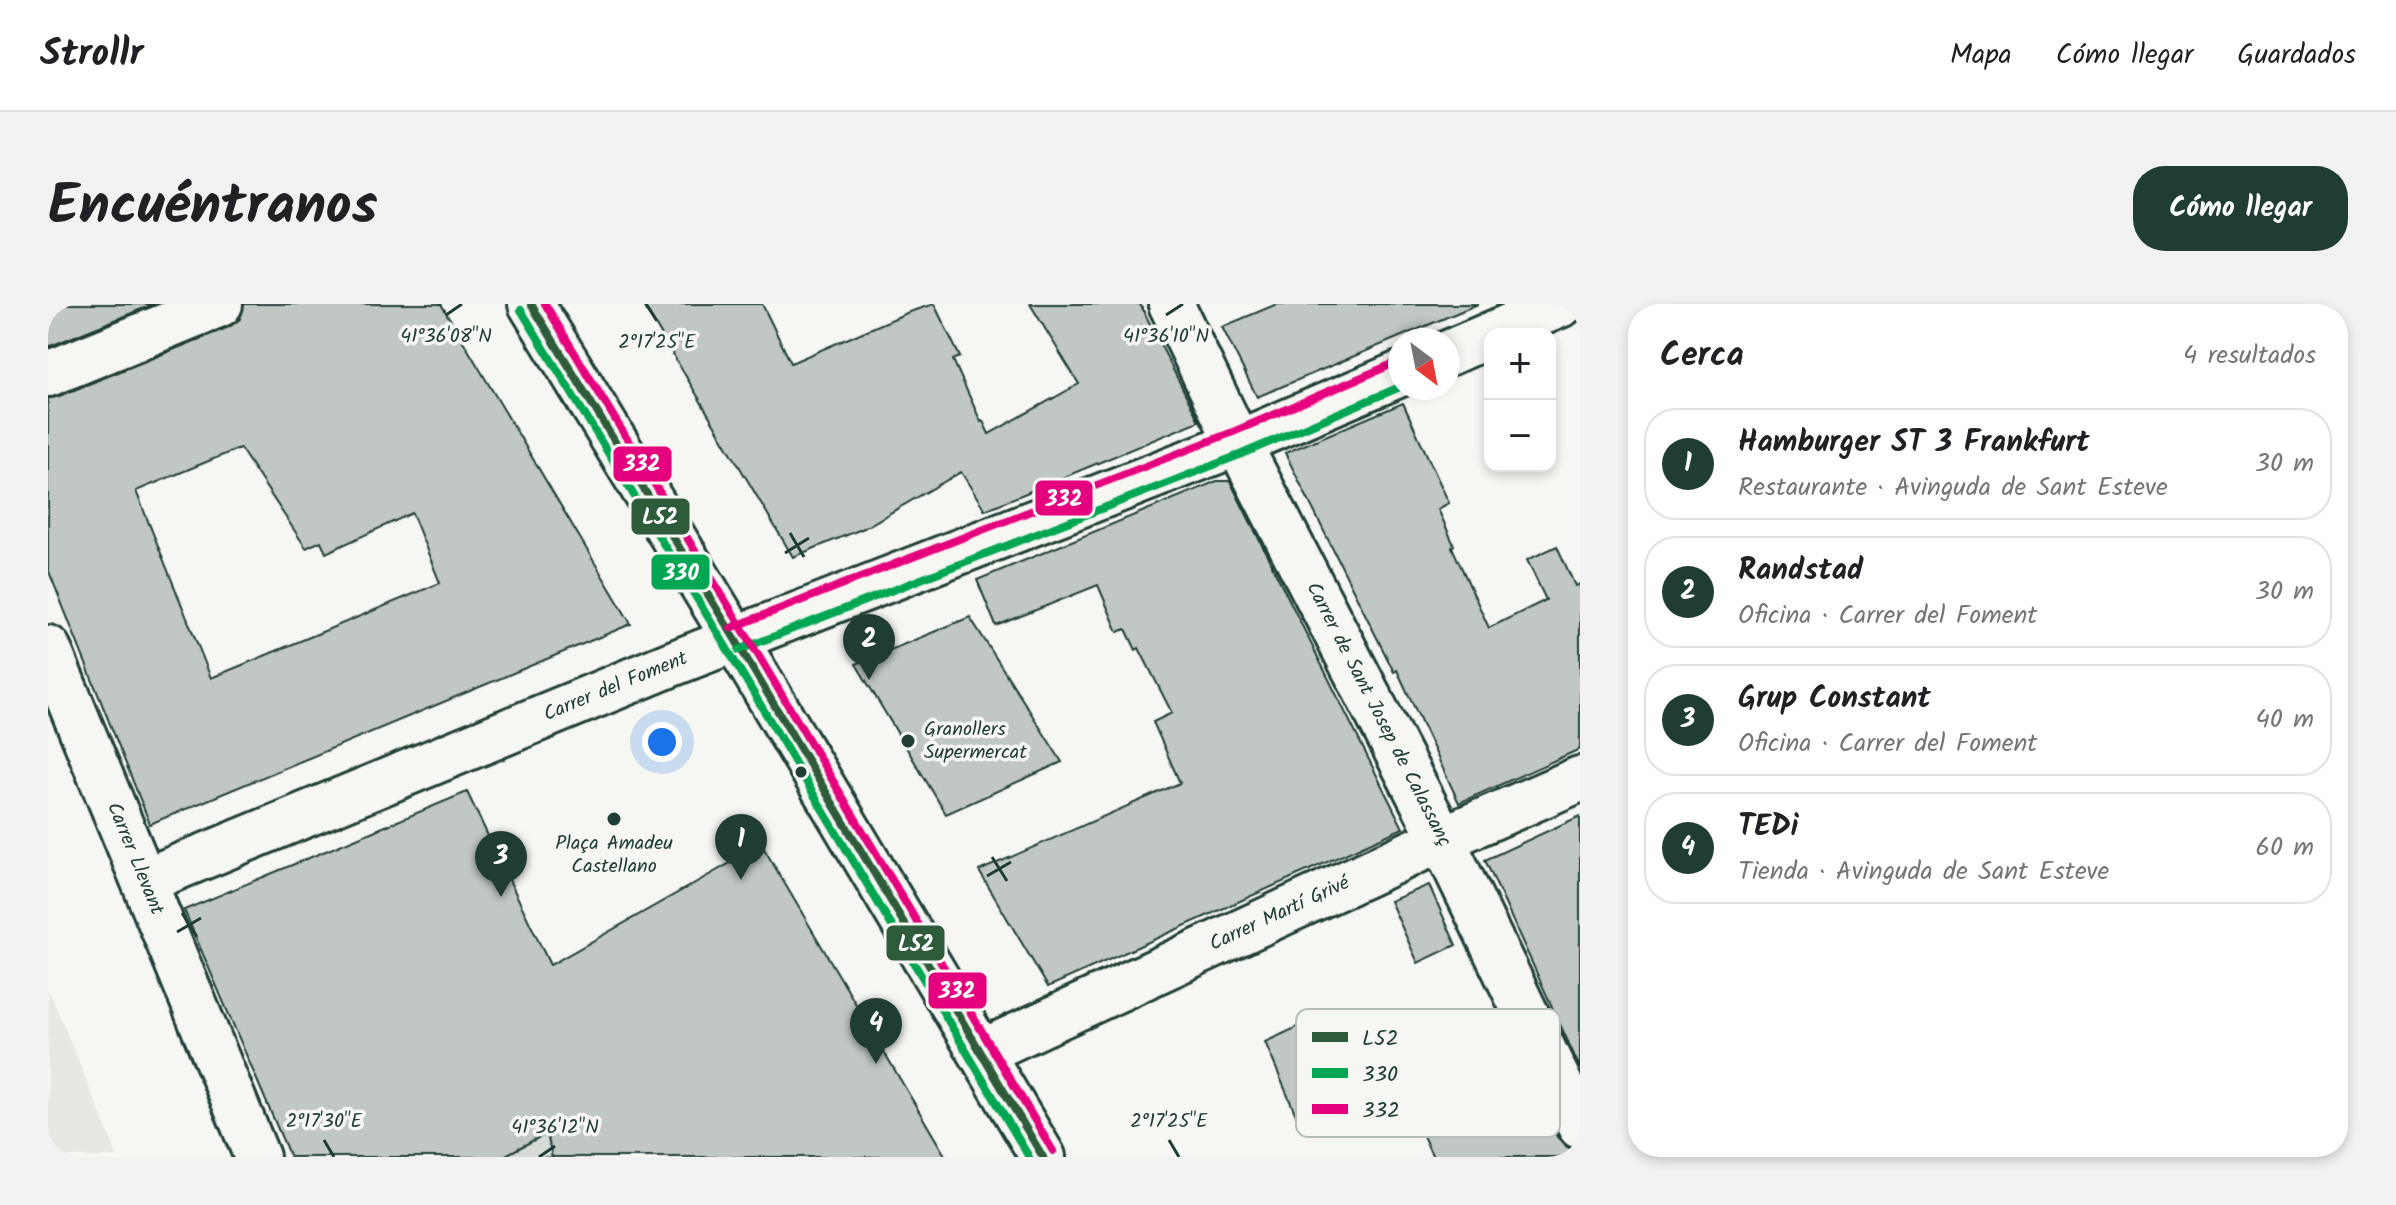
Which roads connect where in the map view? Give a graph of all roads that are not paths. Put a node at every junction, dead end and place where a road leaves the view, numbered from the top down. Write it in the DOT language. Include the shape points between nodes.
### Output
graph roads {
  1 [pos="220,304"];
  2 [pos="531,304"];
  3 [pos="1171,304"];
  4 [pos="1562,304"];
  5 [pos="1505,328"];
  6 [pos="1484,337"];
  7 [pos="1460,348"];
  8 [pos="48,374"];
  9 [pos="1388,379"];
  10 [pos="1238,443"];
  11 [pos="735,639"];
  12 [pos="48,648"];
  13 [pos="1580,779"];
  14 [pos="1442,839"];
  15 [pos="144,881"];
  16 [pos="1524,1009"];
  17 [pos="982,1052"];
  18 [pos="1560,1084"];
  19 [pos="1580,1126"];
  20 [pos="257,1157"];
  21 [pos="1043,1157"];
  1 -- 8 [label="street"];
  2 -- 11 [label="street"];
  3 -- 10 [label="street, Carrer de Sant Josep de Calassanç"];
  4 -- 5 [label="street"];
  6 -- 7 [label="street"];
  9 -- 10 [label="street, Carrer del Foment"];
  10 -- 11 [label="street, Carrer del Foment"];
  10 -- 14 [label="street, Carrer de Sant Josep de Calassanç"];
  11 -- 15 [label="street, Carrer del Foment"];
  11 -- 17 [label="street"];
  12 -- 15 [label="street, Carrer Llevant"];
  13 -- 14 [label="street, Carrer Martí Grivé"];
  14 -- 16 [label="street, Carrer de Sant Josep de Calassanç"];
  14 -- 17 [label="street, Carrer Martí Grivé"];
  15 -- 20 [label="street, Carrer Llevant"];
  17 -- 21 [label="street"];
  18 -- 19 [label="street, Carrer de Sant Josep de Calassanç"];
}
